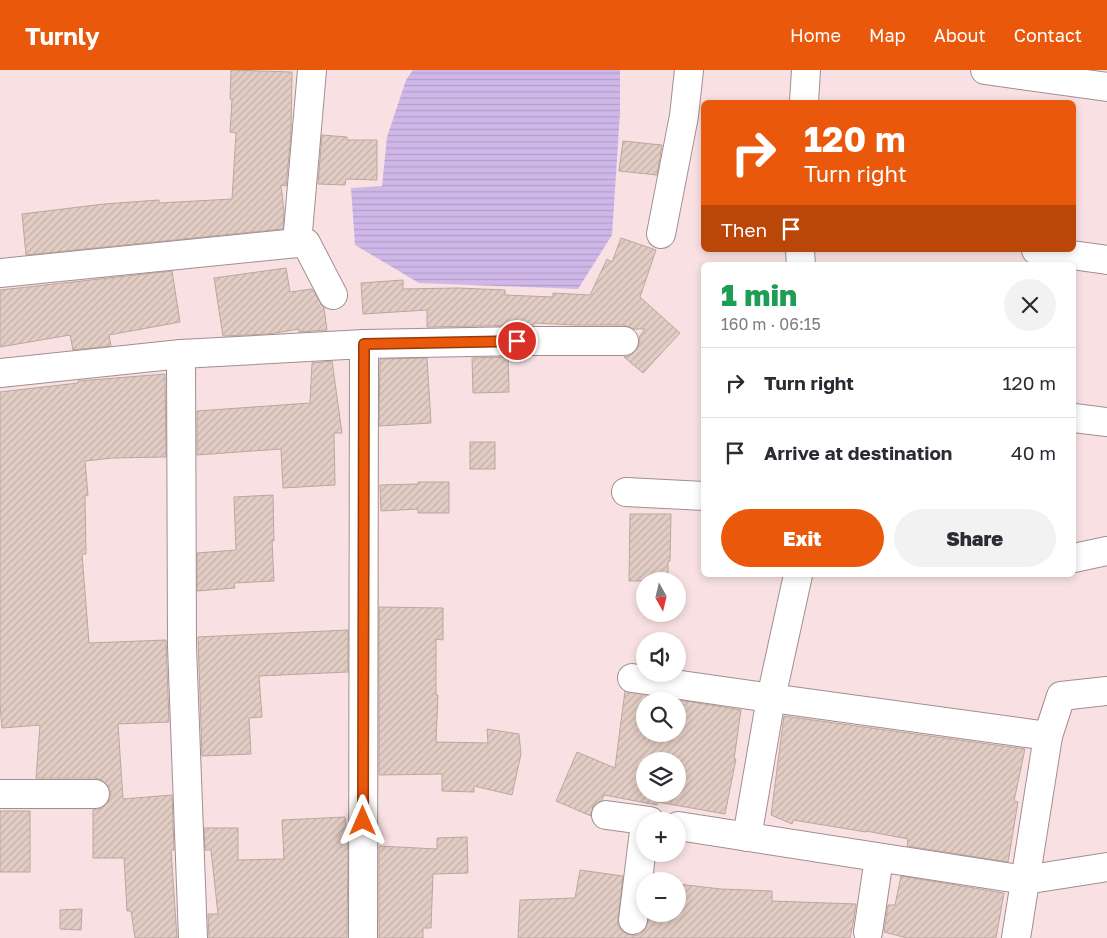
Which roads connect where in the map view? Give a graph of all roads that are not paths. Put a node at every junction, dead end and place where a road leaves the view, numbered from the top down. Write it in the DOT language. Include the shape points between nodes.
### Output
graph roads {
  1 [pos="312,70"];
  2 [pos="689,70"];
  3 [pos="806,70"];
  4 [pos="985,70"];
  5 [pos="1107,87"];
  6 [pos="804,100"];
  7 [pos="660,234"];
  8 [pos="297,243"];
  9 [pos="1050,252"];
  10 [pos="1107,260"];
  11 [pos="0,274"];
  12 [pos="334,295"];
  13 [pos="624,341"];
  14 [pos="364,344"];
  15 [pos="181,354"];
  16 [pos="0,374"];
  17 [pos="1076,418"];
  18 [pos="1107,422"];
  19 [pos="626,492"];
  20 [pos="701,496"];
  21 [pos="1107,551"];
  22 [pos="1076,558"];
  23 [pos="798,577"];
  24 [pos="632,678"];
  25 [pos="1107,691"];
  26 [pos="771,698"];
  27 [pos="1048,736"];
  28 [pos="0,794"];
  29 [pos="95,794"];
  30 [pos="606,815"];
  31 [pos="636,820"];
  32 [pos="686,827"];
  33 [pos="747,837"];
  34 [pos="879,858"];
  35 [pos="640,862"];
  36 [pos="1107,867"];
  37 [pos="1025,880"];
  38 [pos="632,920"];
  39 [pos="868,932"];
  40 [pos="192,938"];
  41 [pos="363,938"];
  42 [pos="1016,938"];
  1 -- 8 [label="street"];
  2 -- 7 [label="street" via="684,116"];
  3 -- 6 [label="street"];
  4 -- 5 [label="street"];
  8 -- 11 [label="street"];
  8 -- 12 [label="street" via="306,243"];
  9 -- 10 [label="street"];
  13 -- 14 [label="street"];
  14 -- 15 [label="street"];
  14 -- 41 [label="street"];
  15 -- 16 [label="street"];
  15 -- 40 [label="street" via="182,646"];
  17 -- 18 [label="street"];
  19 -- 20 [label="street"];
  21 -- 22 [label="street"];
  23 -- 26 [label="street"];
  24 -- 26 [label="street"];
  25 -- 27 [label="street" via="1062,696"];
  26 -- 27 [label="street"];
  26 -- 33 [label="street"];
  27 -- 37 [label="street"];
  28 -- 29 [label="street"];
  30 -- 31 [label="street"];
  32 -- 33 [label="street"];
  33 -- 34 [label="street"];
  34 -- 37 [label="street"];
  34 -- 39 [label="street"];
  35 -- 38 [label="street"];
  36 -- 37 [label="street"];
  37 -- 42 [label="street"];
}
